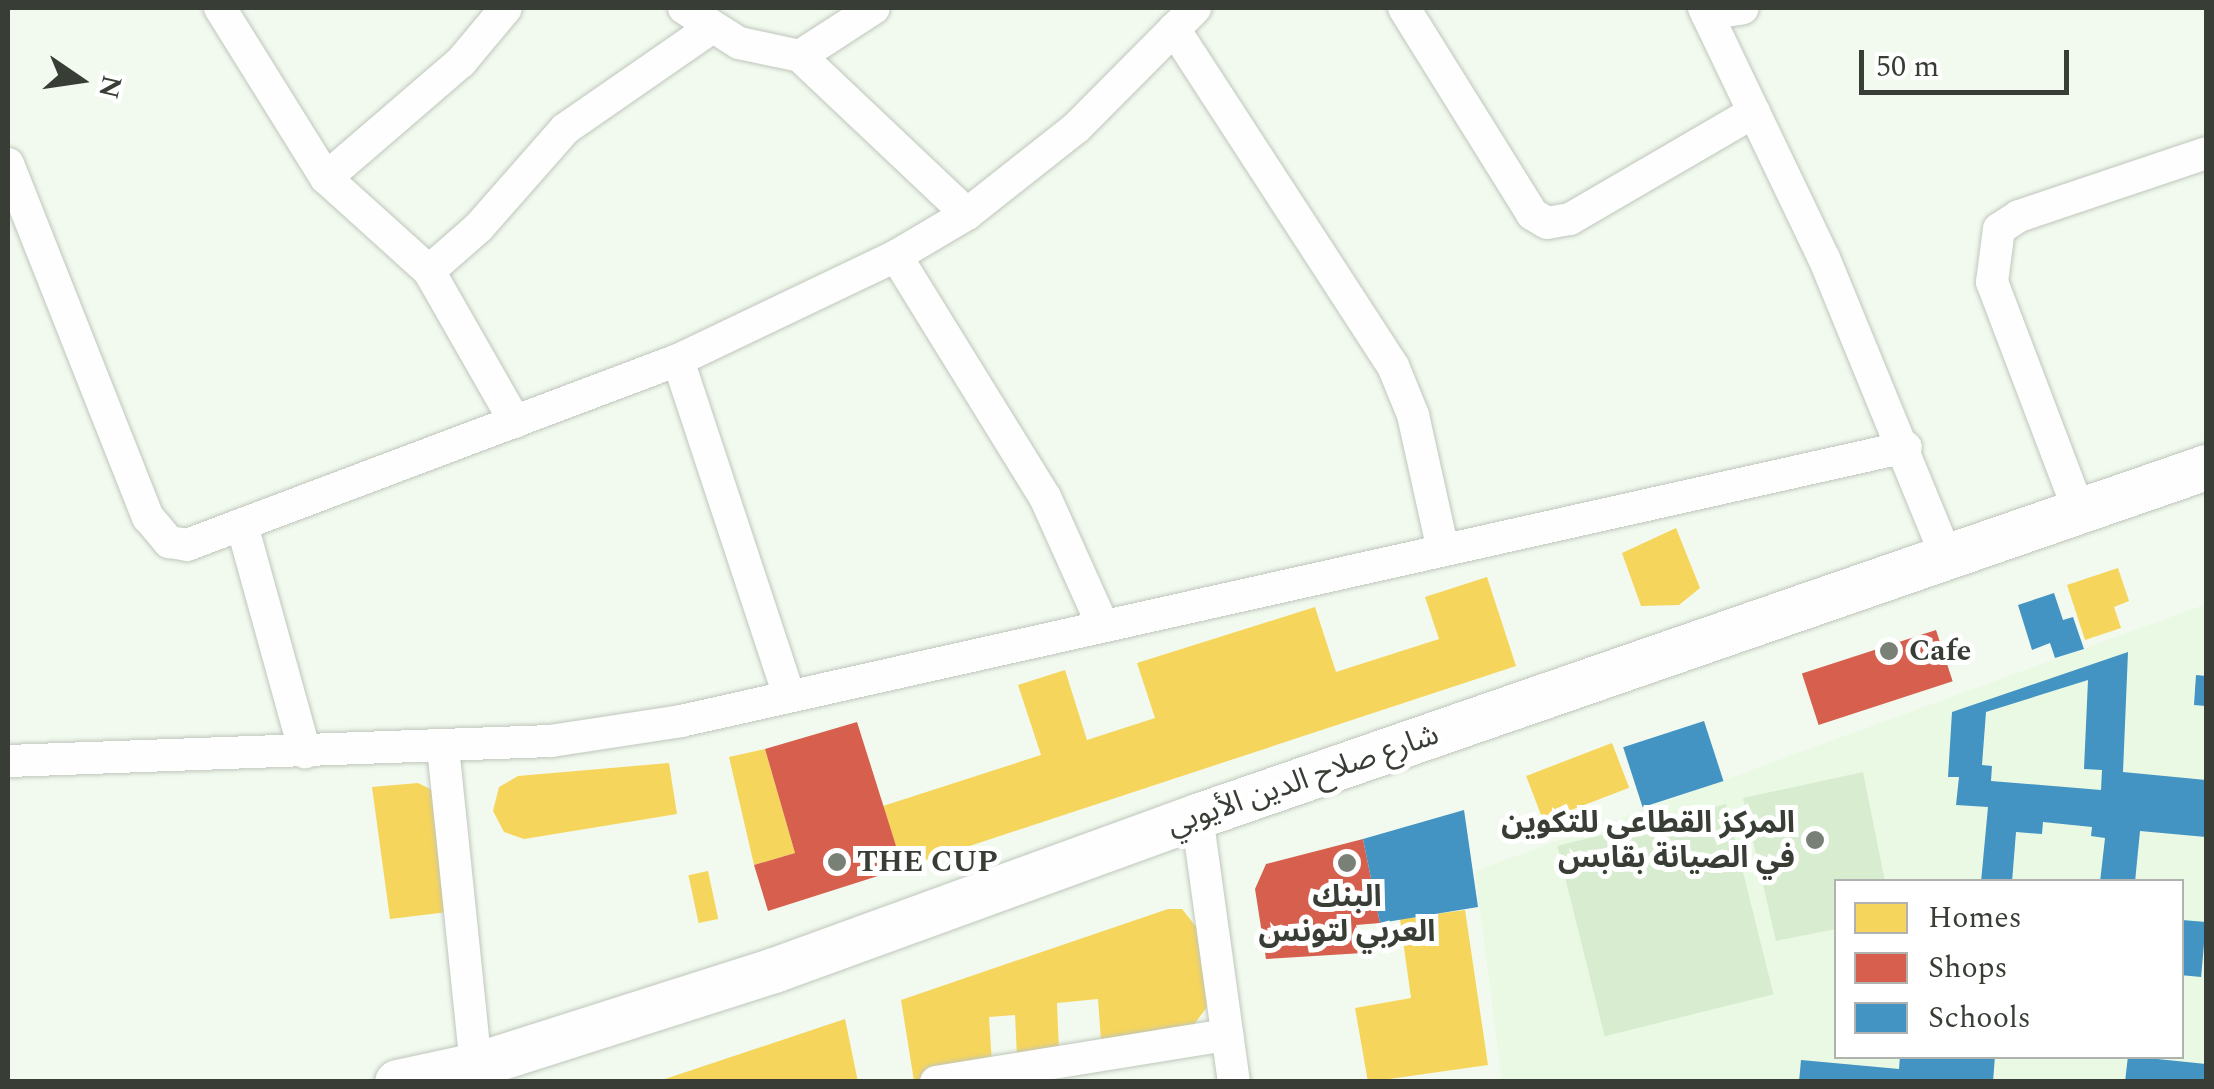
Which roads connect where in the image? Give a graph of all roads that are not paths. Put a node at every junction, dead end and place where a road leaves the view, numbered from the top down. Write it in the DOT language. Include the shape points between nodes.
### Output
graph roads {
  1 [pos="220,8"];
  2 [pos="506,8"];
  3 [pos="684,8"];
  4 [pos="874,8"];
  5 [pos="1404,8"];
  6 [pos="1743,8"];
  7 [pos="1706,11"];
  8 [pos="1184,18"];
  9 [pos="711,28"];
  10 [pos="800,56"];
  11 [pos="1754,112"];
  12 [pos="2206,153"];
  13 [pos="8,164"];
  14 [pos="326,178"];
  15 [pos="967,214"];
  16 [pos="896,256"];
  17 [pos="428,271"];
  18 [pos="678,360"];
  19 [pos="515,422"];
  20 [pos="1906,446"];
  21 [pos="2202,473"];
  22 [pos="2079,511"];
  23 [pos="242,525"];
  24 [pos="1442,546"];
  25 [pos="1947,558"];
  26 [pos="1102,624"];
  27 [pos="789,696"];
  28 [pos="443,747"];
  29 [pos="305,752"];
  30 [pos="8,761"];
  31 [pos="1198,816"];
  32 [pos="1227,1034"];
  33 [pos="476,1064"];
  34 [pos="992,1076"];
  35 [pos="397,1082"];
  36 [pos="936,1082"];
  37 [pos="1234,1082"];
  1 -- 14 [label="street"];
  2 -- 14 [label="street" via="461,62"];
  3 -- 9 [label="street"];
  4 -- 10 [label="street"];
  5 -- 11 [label="street" via="1532,214 1548,223 1570,218"];
  6 -- 7 [label="street"];
  7 -- 11 [label="street"];
  8 -- 15 [label="street" via="1076,127"];
  8 -- 24 [label="street" via="1393,366 1423,452"];
  9 -- 10 [label="street" via="768,53"];
  9 -- 17 [label="street" via="565,130 479,227"];
  10 -- 15 [label="street"];
  11 -- 20 [label="street"];
  12 -- 22 [label="street" via="2019,216 2000,229 1992,282"];
  13 -- 23 [label="street" via="148,518 169,542 187,545"];
  14 -- 17 [label="street"];
  15 -- 16 [label="street"];
  16 -- 18 [label="street"];
  16 -- 26 [label="street" via="1045,497"];
  17 -- 19 [label="street"];
  18 -- 19 [label="street"];
  18 -- 27 [label="street"];
  19 -- 23 [label="street"];
  20 -- 24 [label="street"];
  20 -- 25 [label="street"];
  21 -- 22 [label="main road, شارع صلاح الدين الأيوبي"];
  22 -- 25 [label="main road, شارع صلاح الدين الأيوبي"];
  23 -- 29 [label="street"];
  24 -- 26 [label="street"];
  25 -- 31 [label="main road, شارع صلاح الدين الأيوبي"];
  26 -- 27 [label="street"];
  27 -- 28 [label="street" via="551,741"];
  28 -- 29 [label="street"];
  28 -- 33 [label="street"];
  29 -- 30 [label="street"];
  31 -- 32 [label="street"];
  31 -- 33 [label="main road, شارع صلاح الدين الأيوبي" via="774,970"];
  32 -- 34 [label="street"];
  32 -- 37 [label="street"];
  33 -- 35 [label="main road, شارع صلاح الدين الأيوبي"];
  34 -- 36 [label="street"];
}
